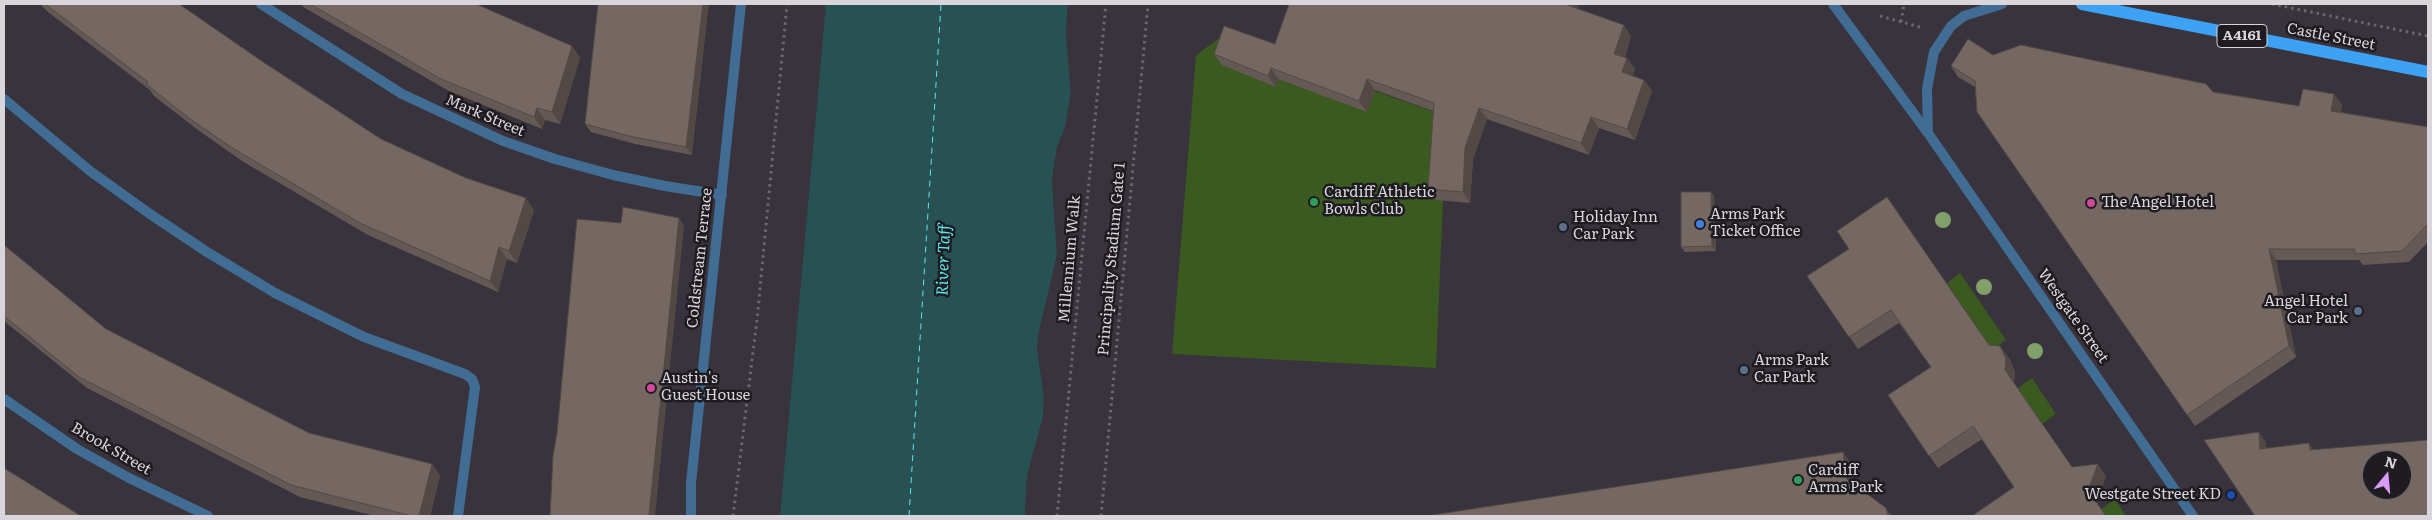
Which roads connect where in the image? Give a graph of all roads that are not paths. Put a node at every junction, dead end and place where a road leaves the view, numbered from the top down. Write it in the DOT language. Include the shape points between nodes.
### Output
graph roads {
  1 [pos="261,4"];
  2 [pos="742,4"];
  3 [pos="1833,4"];
  4 [pos="2002,4"];
  5 [pos="2082,4"];
  6 [pos="2428,72"];
  7 [pos="4,99"];
  8 [pos="1928,133"];
  9 [pos="722,194"];
  10 [pos="4,399"];
  11 [pos="208,516"];
  12 [pos="458,516"];
  13 [pos="691,516"];
  14 [pos="2193,516"];
  1 -- 9 [label="street, Mark Street" via="402,94 503,141 555,160 613,175"];
  2 -- 9 [label="street, Coldstream Terrace"];
  3 -- 8 [label="street, Westgate Street"];
  4 -- 8 [label="street" via="1964,16 1951,26 1934,52 1927,89"];
  5 -- 6 [label="main road, Castle Street / A4161"];
  7 -- 12 [label="street" via="90,171 199,247 258,283 364,337 472,379 475,387"];
  8 -- 14 [label="street, Westgate Street"];
  9 -- 13 [label="street, Coldstream Terrace" via="691,483"];
  10 -- 11 [label="street, Brook Street" via="77,449"];
}
